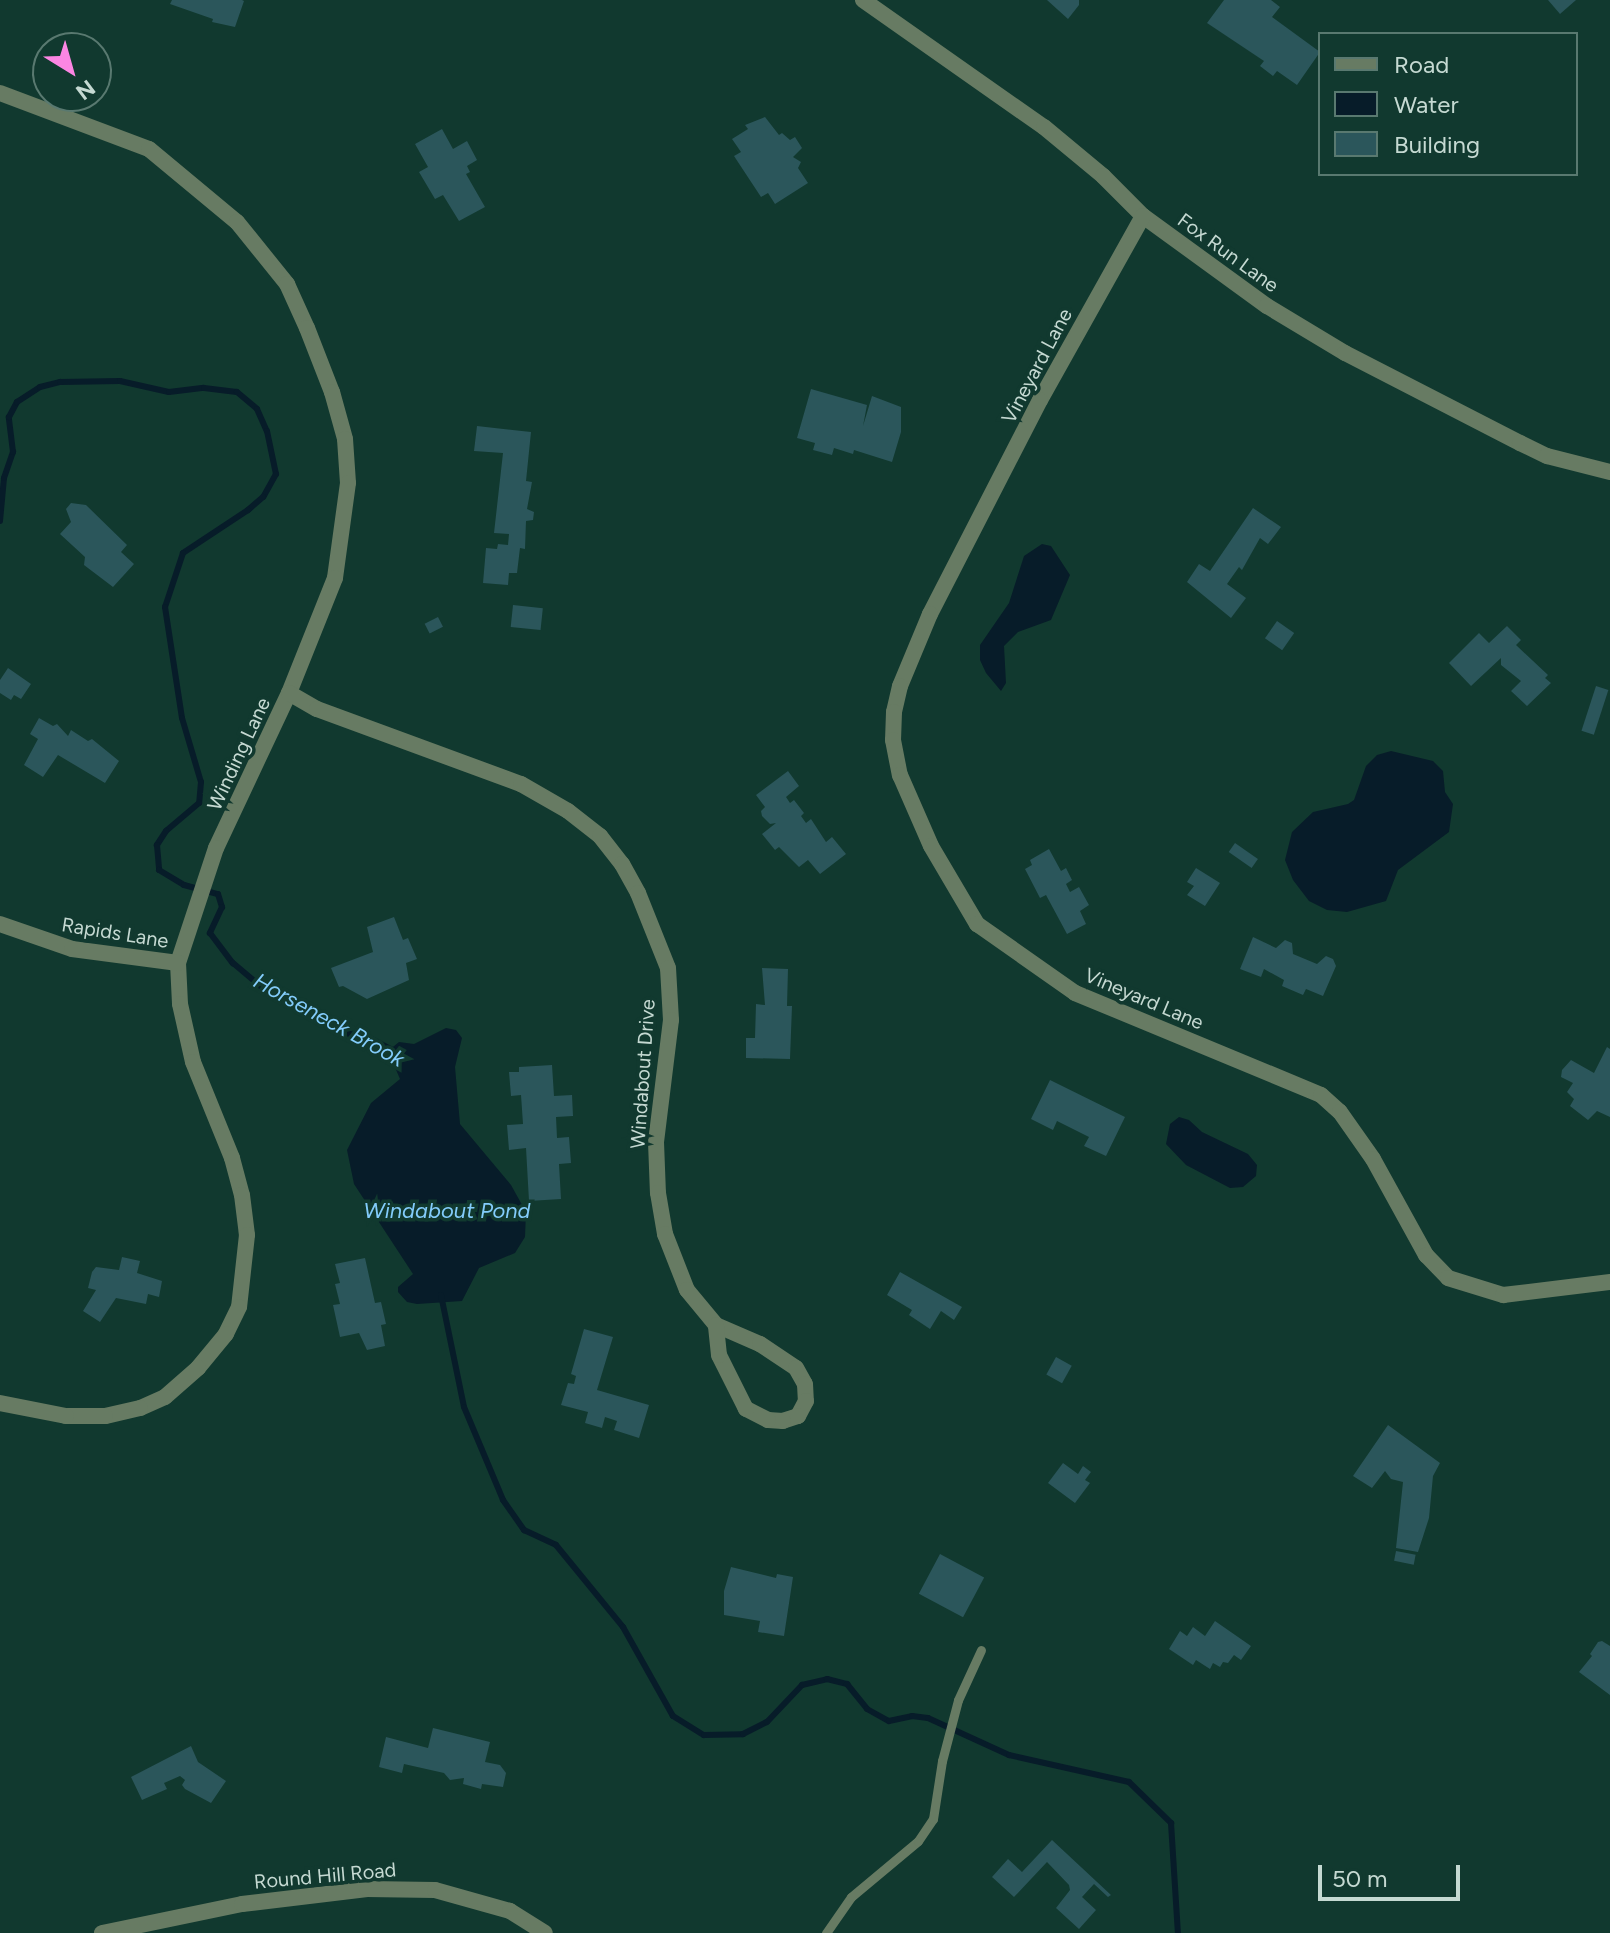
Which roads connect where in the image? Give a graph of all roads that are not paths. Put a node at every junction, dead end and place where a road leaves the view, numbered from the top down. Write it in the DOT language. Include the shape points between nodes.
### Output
graph roads {
  1 [pos="863,0"];
  2 [pos="0,93"];
  3 [pos="1143,216"];
  4 [pos="1610,472"];
  5 [pos="289,693"];
  6 [pos="0,924"];
  7 [pos="178,963"];
  8 [pos="1610,1282"];
  9 [pos="716,1325"];
  10 [pos="0,1403"];
  11 [pos="981,1650"];
  12 [pos="102,1933"];
  13 [pos="545,1933"];
  14 [pos="826,1933"];
  1 -- 3 [label="street, Fox Run Lane" via="1057,137"];
  2 -- 5 [label="street, Winding Lane" via="149,149 237,222 287,284 332,392 345,439 348,483 335,578"];
  3 -- 4 [label="street, Fox Run Lane" via="1267,306 1345,353 1547,456"];
  3 -- 8 [label="street, Vineyard Lane" via="1033,413 930,614 900,686 893,740 900,775 931,846 977,924 1075,993 1321,1095 1340,1112 1373,1159 1426,1255 1448,1278 1503,1295"];
  5 -- 7 [label="street, Winding Lane" via="209,868"];
  5 -- 9 [label="street, Windabout Drive" via="317,709 521,784 600,836 622,864 668,968 671,1020 656,1142 665,1234 687,1290"];
  6 -- 7 [label="street, Rapids Lane" via="72,949"];
  7 -- 10 [label="street, Winding Lane" via="180,1004 193,1062 242,1195 247,1235 239,1307 226,1334 198,1368 165,1397 140,1408 105,1416 66,1416"];
  9 -- 9 [label="street, Windabout Drive" via="719,1355 746,1409 768,1420 798,1416 806,1401 796,1368 760,1344"];
  11 -- 14 [label="lane" via="954,1717 933,1819 918,1841 851,1897"];
  12 -- 13 [label="street, Round Hill Road" via="242,1904 367,1889 435,1890 510,1911"];
}
